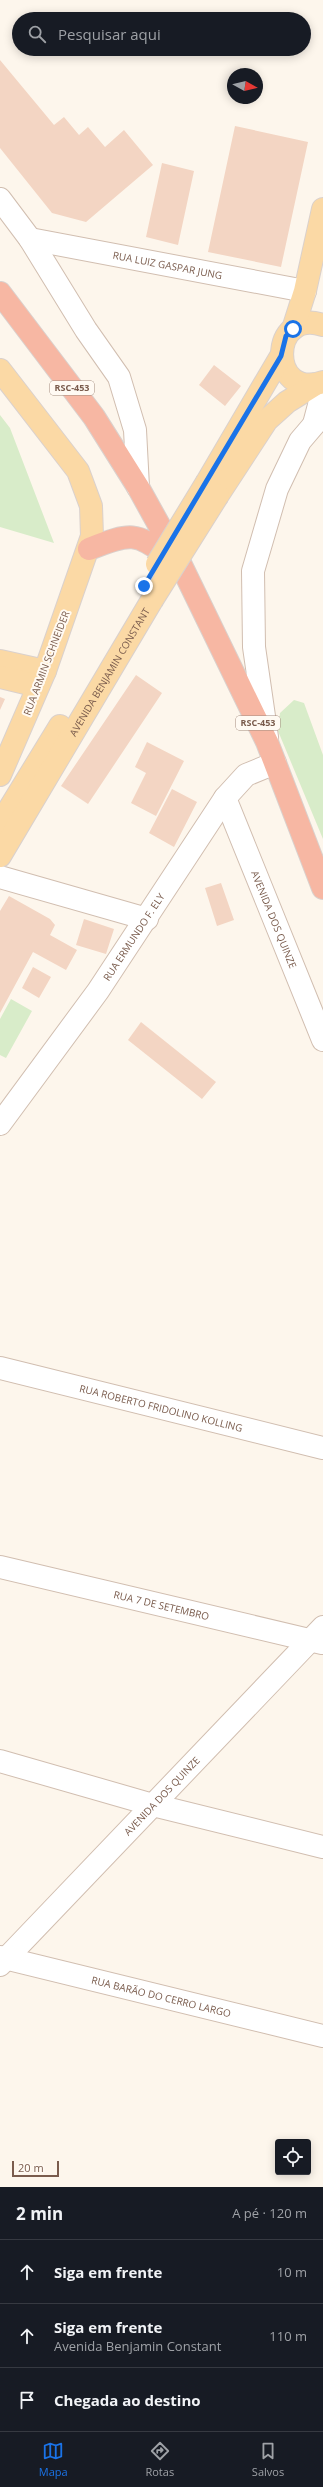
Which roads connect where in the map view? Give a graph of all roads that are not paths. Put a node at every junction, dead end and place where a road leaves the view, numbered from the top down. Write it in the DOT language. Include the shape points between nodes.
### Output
graph roads {
  1 [pos="0,199"];
  2 [pos="323,208"];
  3 [pos="30,239"];
  4 [pos="318,255"];
  5 [pos="305,291"];
  6 [pos="0,293"];
  7 [pos="323,325"];
  8 [pos="293,329"];
  9 [pos="281,356"];
  10 [pos="0,370"];
  11 [pos="321,386"];
  12 [pos="318,419"];
  13 [pos="138,487"];
  14 [pos="212,489"];
  15 [pos="89,549"];
  16 [pos="180,563"];
  17 [pos="148,593"];
  18 [pos="0,661"];
  19 [pos="0,677"];
  20 [pos="41,678"];
  21 [pos="267,742"];
  22 [pos="275,763"];
  23 [pos="0,775"];
  24 [pos="225,798"];
  25 [pos="0,824"];
  26 [pos="0,856"];
  27 [pos="0,877"];
  28 [pos="323,888"];
  29 [pos="148,919"];
  30 [pos="323,1040"];
  31 [pos="0,1124"];
  32 [pos="0,1368"];
  33 [pos="323,1448"];
  34 [pos="0,1567"];
  35 [pos="319,1637"];
  36 [pos="0,1761"];
  37 [pos="153,1805"];
  38 [pos="323,1847"];
  39 [pos="2,1960"];
  40 [pos="323,2036"];
  1 -- 3 [label="street"];
  2 -- 4 [label="main road"];
  3 -- 5 [label="street, RUA LUIZ GASPAR JUNG"];
  3 -- 13 [label="street" via="86,330 119,377 135,430"];
  4 -- 5 [label="main road"];
  5 -- 8 [label="main road"];
  6 -- 13 [label="highway, RSC-453" via="94,417"];
  7 -- 8 [label="main road" via="302,324"];
  8 -- 9 [label="main road, AVENIDA BENJAMIN CONSTANT" via="286,336"];
  9 -- 11 [label="main road" via="288,374 306,384"];
  9 -- 14 [label="main road, AVENIDA BENJAMIN CONSTANT"];
  10 -- 15 [label="main road, RUA ARMIN SCHNEIDER" via="78,471 91,506 92,536"];
  11 -- 12 [label="street"];
  11 -- 14 [label="main road, AVENIDA BENJAMIN CONSTANT" via="287,402 267,420"];
  12 -- 21 [label="street" via="300,441 277,489 253,571 254,647"];
  13 -- 16 [label="highway, RSC-453"];
  14 -- 17 [label="main road, AVENIDA BENJAMIN CONSTANT, bridge"];
  15 -- 16 [label="highway" via="121,537 143,538"];
  15 -- 20 [label="main road, RUA ARMIN SCHNEIDER"];
  16 -- 21 [label="highway, RSC-453"];
  17 -- 25 [label="main road, AVENIDA BENJAMIN CONSTANT"];
  17 -- 26 [label="main road, AVENIDA BENJAMIN CONSTANT"];
  18 -- 20 [label="main road"];
  19 -- 20 [label="main road"];
  20 -- 23 [label="main road, RUA ARMIN SCHNEIDER"];
  21 -- 22 [label="highway, RSC-453"];
  22 -- 24 [label="street, RUA ERMUNDO F. ELY" via="246,774"];
  22 -- 28 [label="highway, RSC-453"];
  24 -- 29 [label="street, RUA ERMUNDO F. ELY"];
  24 -- 30 [label="street, AVENIDA DOS QUINZE"];
  27 -- 29 [label="street"];
  29 -- 31 [label="street, RUA ERMUNDO F. ELY"];
  32 -- 33 [label="street, RUA ROBERTO FRIDOLINO KOLLING"];
  34 -- 35 [label="street, RUA 7 DE SETEMBRO"];
  35 -- 37 [label="street, AVENIDA DOS QUINZE"];
  36 -- 37 [label="street"];
  37 -- 38 [label="street"];
  37 -- 39 [label="street, AVENIDA DOS QUINZE"];
  39 -- 40 [label="street, RUA BARÃO DO CERRO LARGO"];
}
